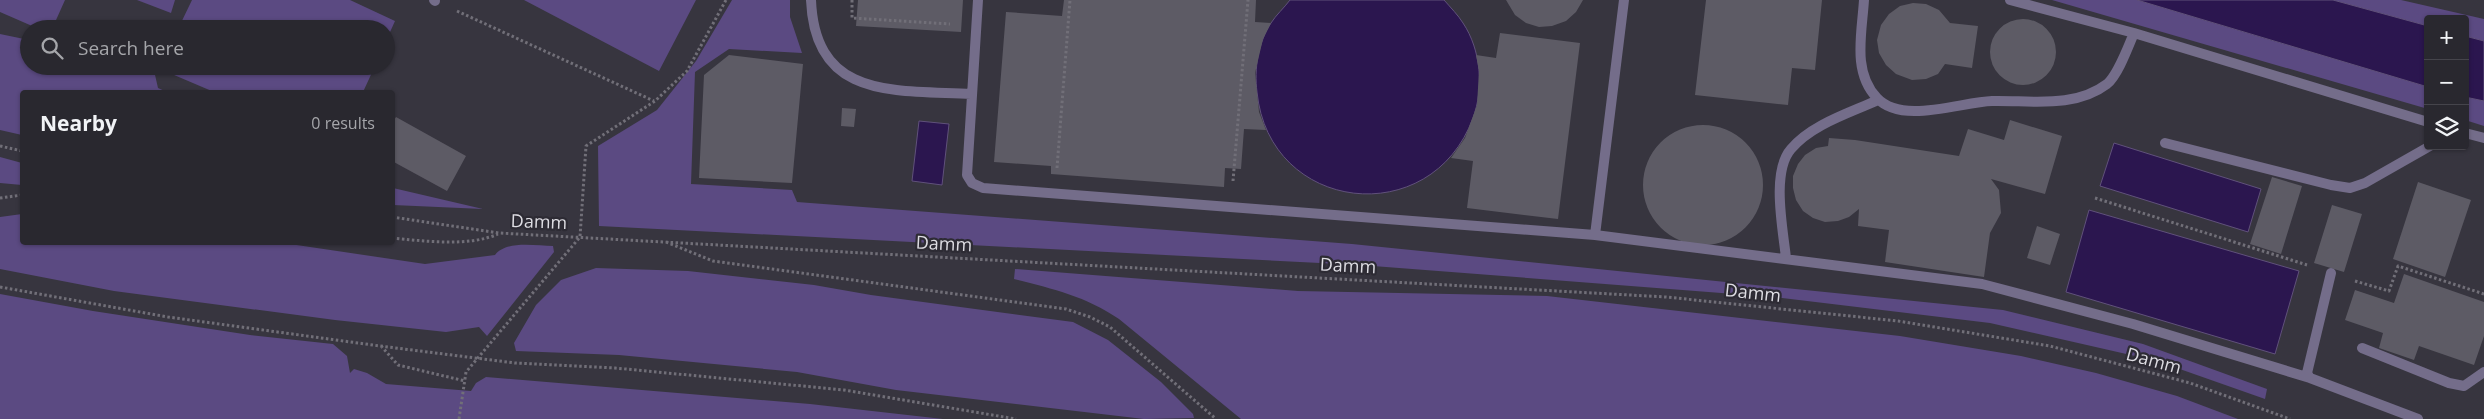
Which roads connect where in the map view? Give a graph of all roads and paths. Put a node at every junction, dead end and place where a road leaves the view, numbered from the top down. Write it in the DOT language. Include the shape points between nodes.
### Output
graph roads {
  1 [pos="435,0"];
  2 [pos="726,0"];
  3 [pos="811,0"];
  4 [pos="852,0"];
  5 [pos="978,0"];
  6 [pos="1070,0"];
  7 [pos="1248,0"];
  8 [pos="1624,0"];
  9 [pos="1864,0"];
  10 [pos="2010,0"];
  11 [pos="952,24"];
  12 [pos="2134,33"];
  13 [pos="971,94"];
  14 [pos="1878,100"];
  15 [pos="655,101"];
  16 [pos="2424,121"];
  17 [pos="2469,134"];
  18 [pos="2484,138"];
  19 [pos="2165,143"];
  20 [pos="0,146"];
  21 [pos="2424,149"];
  22 [pos="20,151"];
  23 [pos="1051,171"];
  24 [pos="1233,187"];
  25 [pos="20,195"];
  26 [pos="0,198"];
  27 [pos="2094,198"];
  28 [pos="395,217"];
  29 [pos="500,234"];
  30 [pos="1595,235"];
  31 [pos="580,237"];
  32 [pos="395,238"];
  33 [pos="664,241"];
  34 [pos="1786,258"];
  35 [pos="2331,273"];
  36 [pos="2358,282"];
  37 [pos="0,287"];
  38 [pos="2484,294"];
  39 [pos="380,346"];
  40 [pos="2362,348"];
  41 [pos="2484,372"];
  42 [pos="2310,378"];
  43 [pos="465,381"];
  44 [pos="459,419"];
  45 [pos="1016,419"];
  46 [pos="1216,419"];
  47 [pos="2290,419"];
  48 [pos="2418,419"];
  1 -- 15 [label="path"];
  2 -- 15 [label="path" via="687,71"];
  3 -- 13 [label="lane" via="822,49 844,76 862,84"];
  4 -- 11 [label="path" via="852,18"];
  5 -- 13 [label="lane"];
  6 -- 23 [label="path" via="1057,171"];
  7 -- 24 [label="path"];
  8 -- 30 [label="lane"];
  9 -- 14 [label="lane" via="1860,66 1866,85"];
  10 -- 12 [label="lane"];
  12 -- 14 [label="lane" via="2108,83 2055,102 1990,101 1942,109 1908,110 1891,107"];
  12 -- 16 [label="lane"];
  13 -- 30 [label="lane" via="967,175 972,183 983,188"];
  14 -- 34 [label="lane" via="1825,125 1790,150 1782,168 1780,194"];
  15 -- 31 [label="path" via="586,146"];
  17 -- 18 [label="lane"];
  19 -- 21 [label="lane" via="2350,188 2365,183"];
  20 -- 22 [label="path"];
  25 -- 26 [label="path"];
  27 -- 35 [label="path"];
  28 -- 29 [label="path, Damm"];
  29 -- 31 [label="path, Damm"];
  29 -- 32 [label="path" via="486,240 426,242"];
  30 -- 34 [label="lane"];
  31 -- 33 [label="path, Damm"];
  31 -- 43 [label="path" via="466,372"];
  33 -- 46 [label="path" via="713,261 1066,309 1110,327"];
  33 -- 47 [label="path, Damm" via="1666,297 1888,320 2050,346 2190,384"];
  34 -- 42 [label="lane" via="1982,284 2133,324"];
  35 -- 42 [label="lane" via="2307,372"];
  36 -- 38 [label="path" via="2389,291 2398,266"];
  37 -- 39 [label="path" via="168,317"];
  39 -- 43 [label="path" via="398,366"];
  39 -- 45 [label="path" via="515,363 614,368 844,390"];
  40 -- 41 [label="lane" via="2464,386"];
  42 -- 48 [label="lane"];
  43 -- 44 [label="path"];
}
